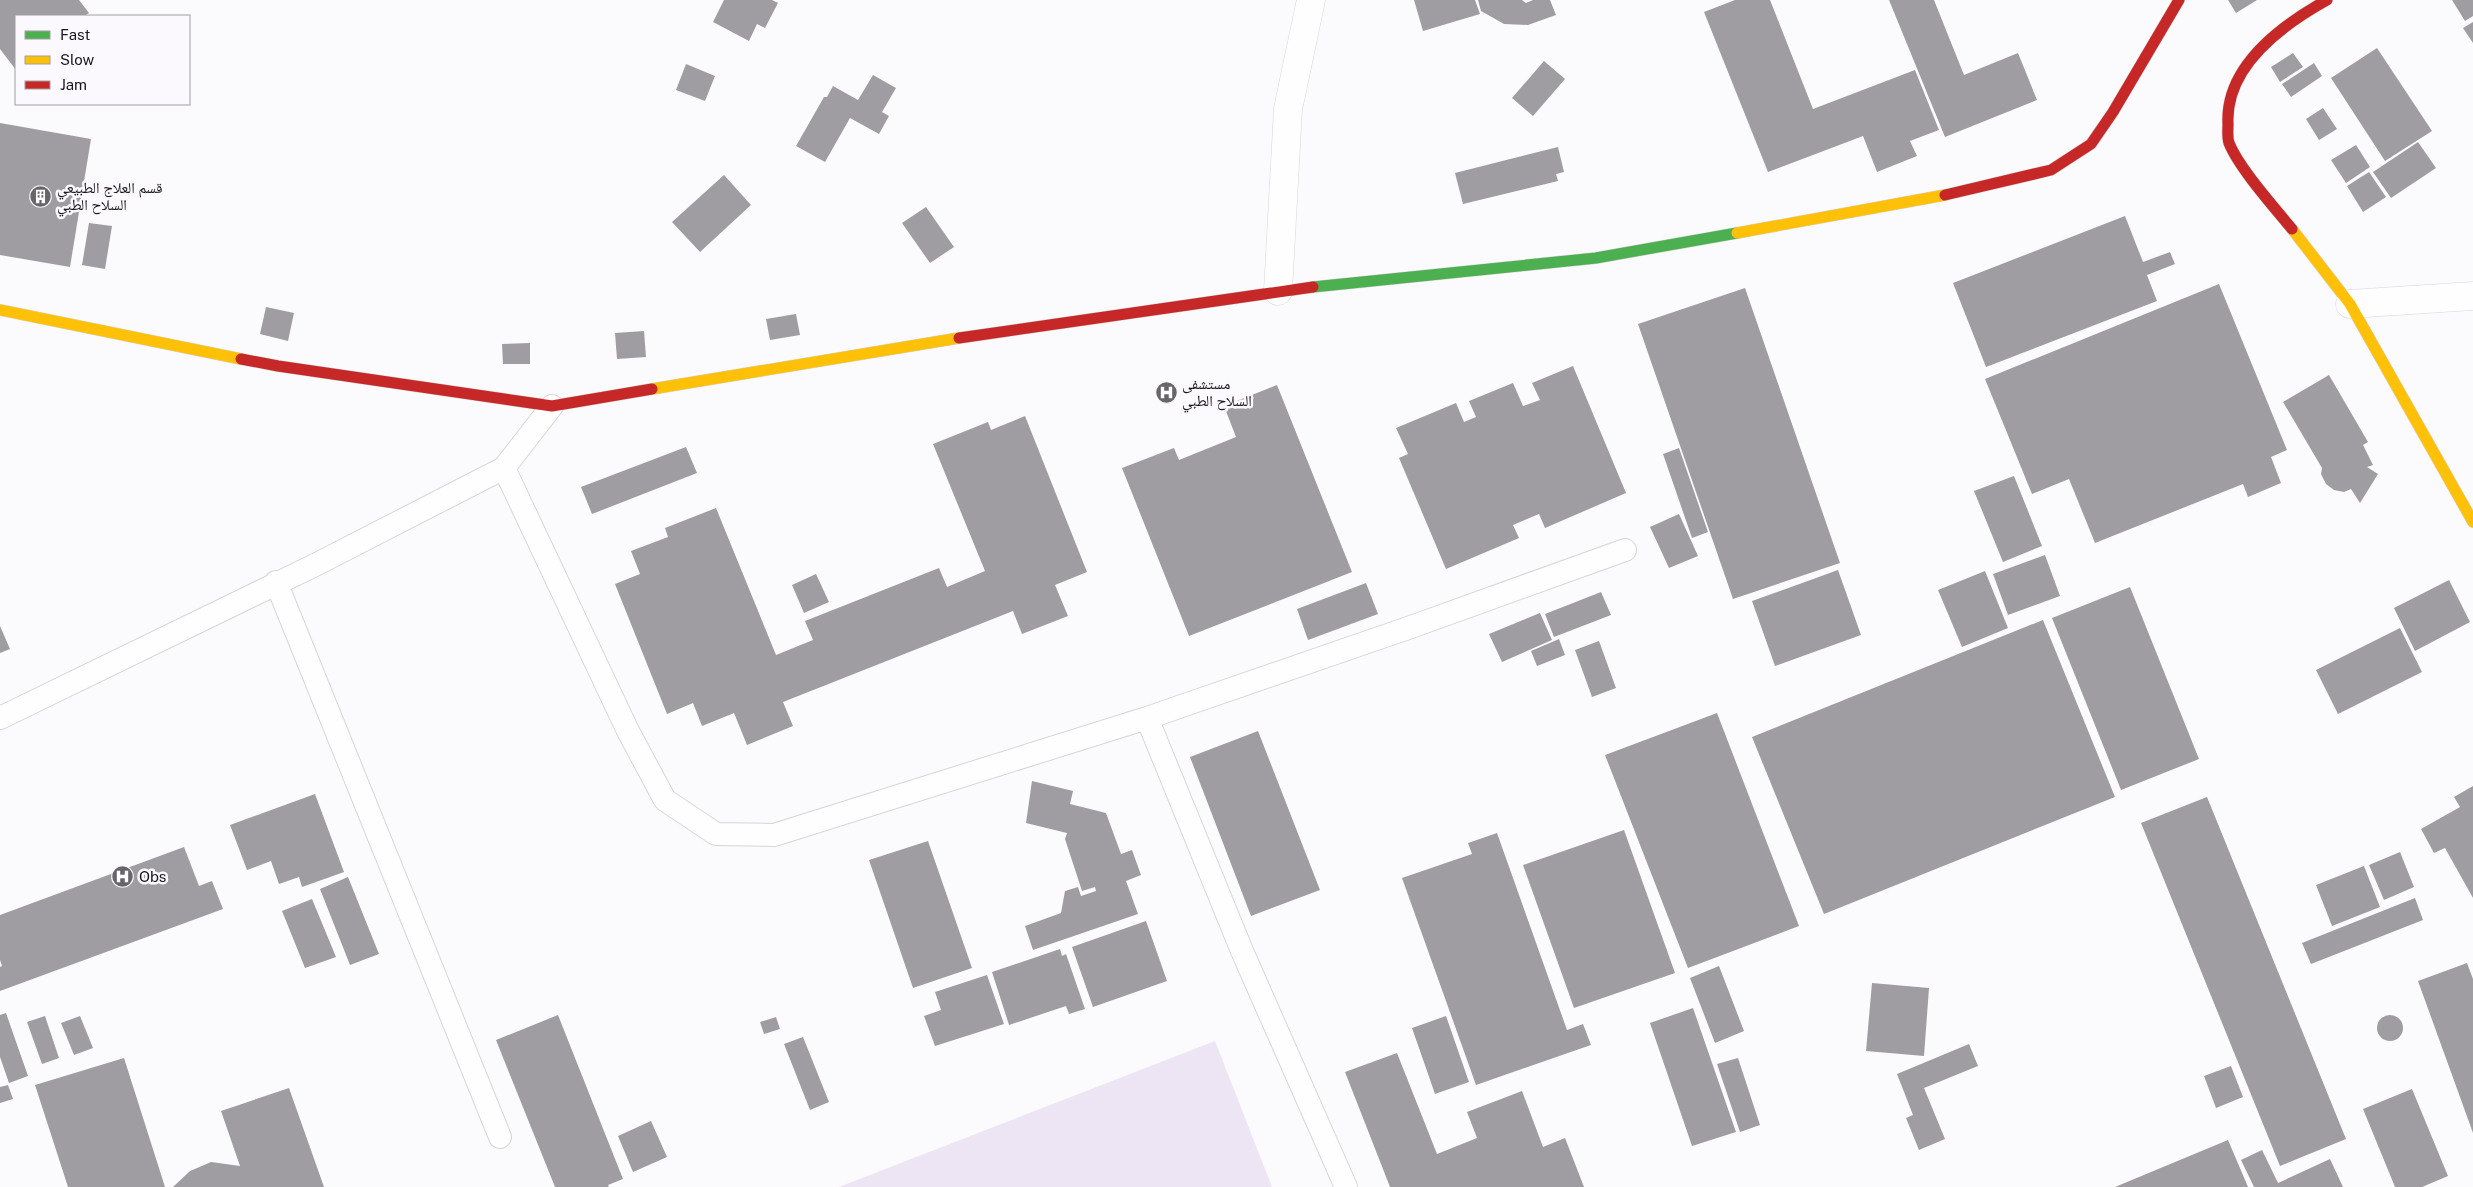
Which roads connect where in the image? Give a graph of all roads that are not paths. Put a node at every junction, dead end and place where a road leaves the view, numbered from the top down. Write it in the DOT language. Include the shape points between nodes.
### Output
graph roads {
  1 [pos="1311,0"];
  2 [pos="2178,0"];
  3 [pos="2326,0"];
  4 [pos="1278,291"];
  5 [pos="2473,296"];
  6 [pos="2350,304"];
  7 [pos="0,310"];
  8 [pos="552,406"];
  9 [pos="504,468"];
  10 [pos="2473,522"];
  11 [pos="1625,550"];
  12 [pos="276,582"];
  13 [pos="0,718"];
  14 [pos="1146,718"];
  15 [pos="500,1138"];
  16 [pos="1346,1187"];
  1 -- 4 [label="street" via="1288,109"];
  2 -- 4 [label="street" via="2091,144 2051,170 1913,202 1596,258"];
  3 -- 6 [label="street" via="2263,46 2241,73 2227,106 2229,142 2272,206"];
  4 -- 8 [label="street" via="865,352"];
  5 -- 6 [label="street"];
  6 -- 10 [label="street"];
  7 -- 8 [label="street" via="278,366"];
  8 -- 9 [label="lane"];
  9 -- 12 [label="lane"];
  9 -- 14 [label="lane" via="628,731 665,800 716,834 774,835"];
  11 -- 14 [label="lane"];
  12 -- 13 [label="lane"];
  12 -- 15 [label="lane"];
  14 -- 16 [label="lane" via="1242,951"];
}
